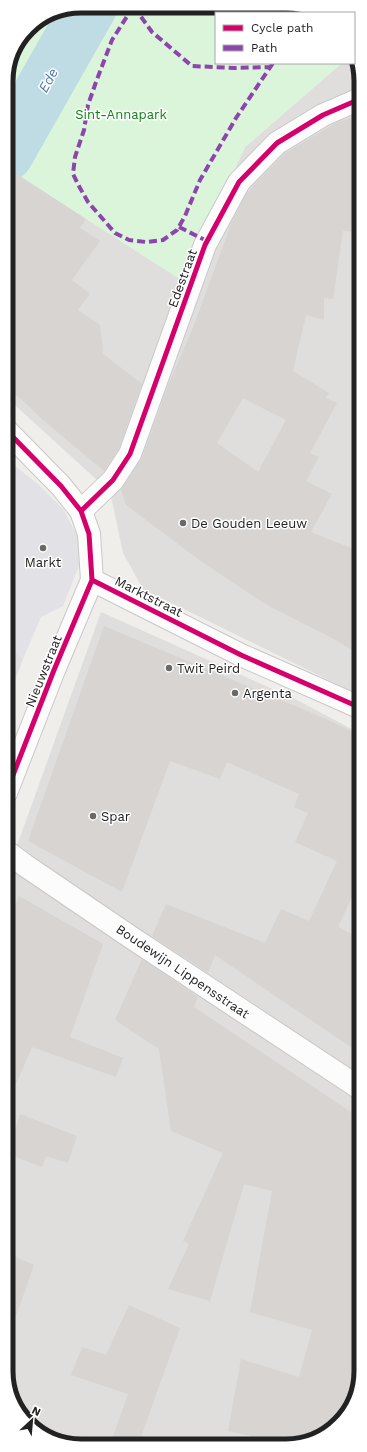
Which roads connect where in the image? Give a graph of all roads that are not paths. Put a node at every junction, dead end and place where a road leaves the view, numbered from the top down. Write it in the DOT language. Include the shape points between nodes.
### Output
graph roads {
  1 [pos="354,102"];
  2 [pos="13,437"];
  3 [pos="81,511"];
  4 [pos="92,580"];
  5 [pos="354,705"];
  6 [pos="13,775"];
  7 [pos="13,856"];
  8 [pos="354,1084"];
  1 -- 3 [label="street, Edestraat" via="323,115 277,143 239,182 205,245 130,454 113,480"];
  2 -- 3 [label="street" via="61,486"];
  3 -- 4 [label="street" via="89,534"];
  4 -- 5 [label="street, Marktstraat" via="241,655"];
  4 -- 6 [label="street, Nieuwstraat"];
  7 -- 8 [label="street, Boudewijn Lippensstraat"];
}
